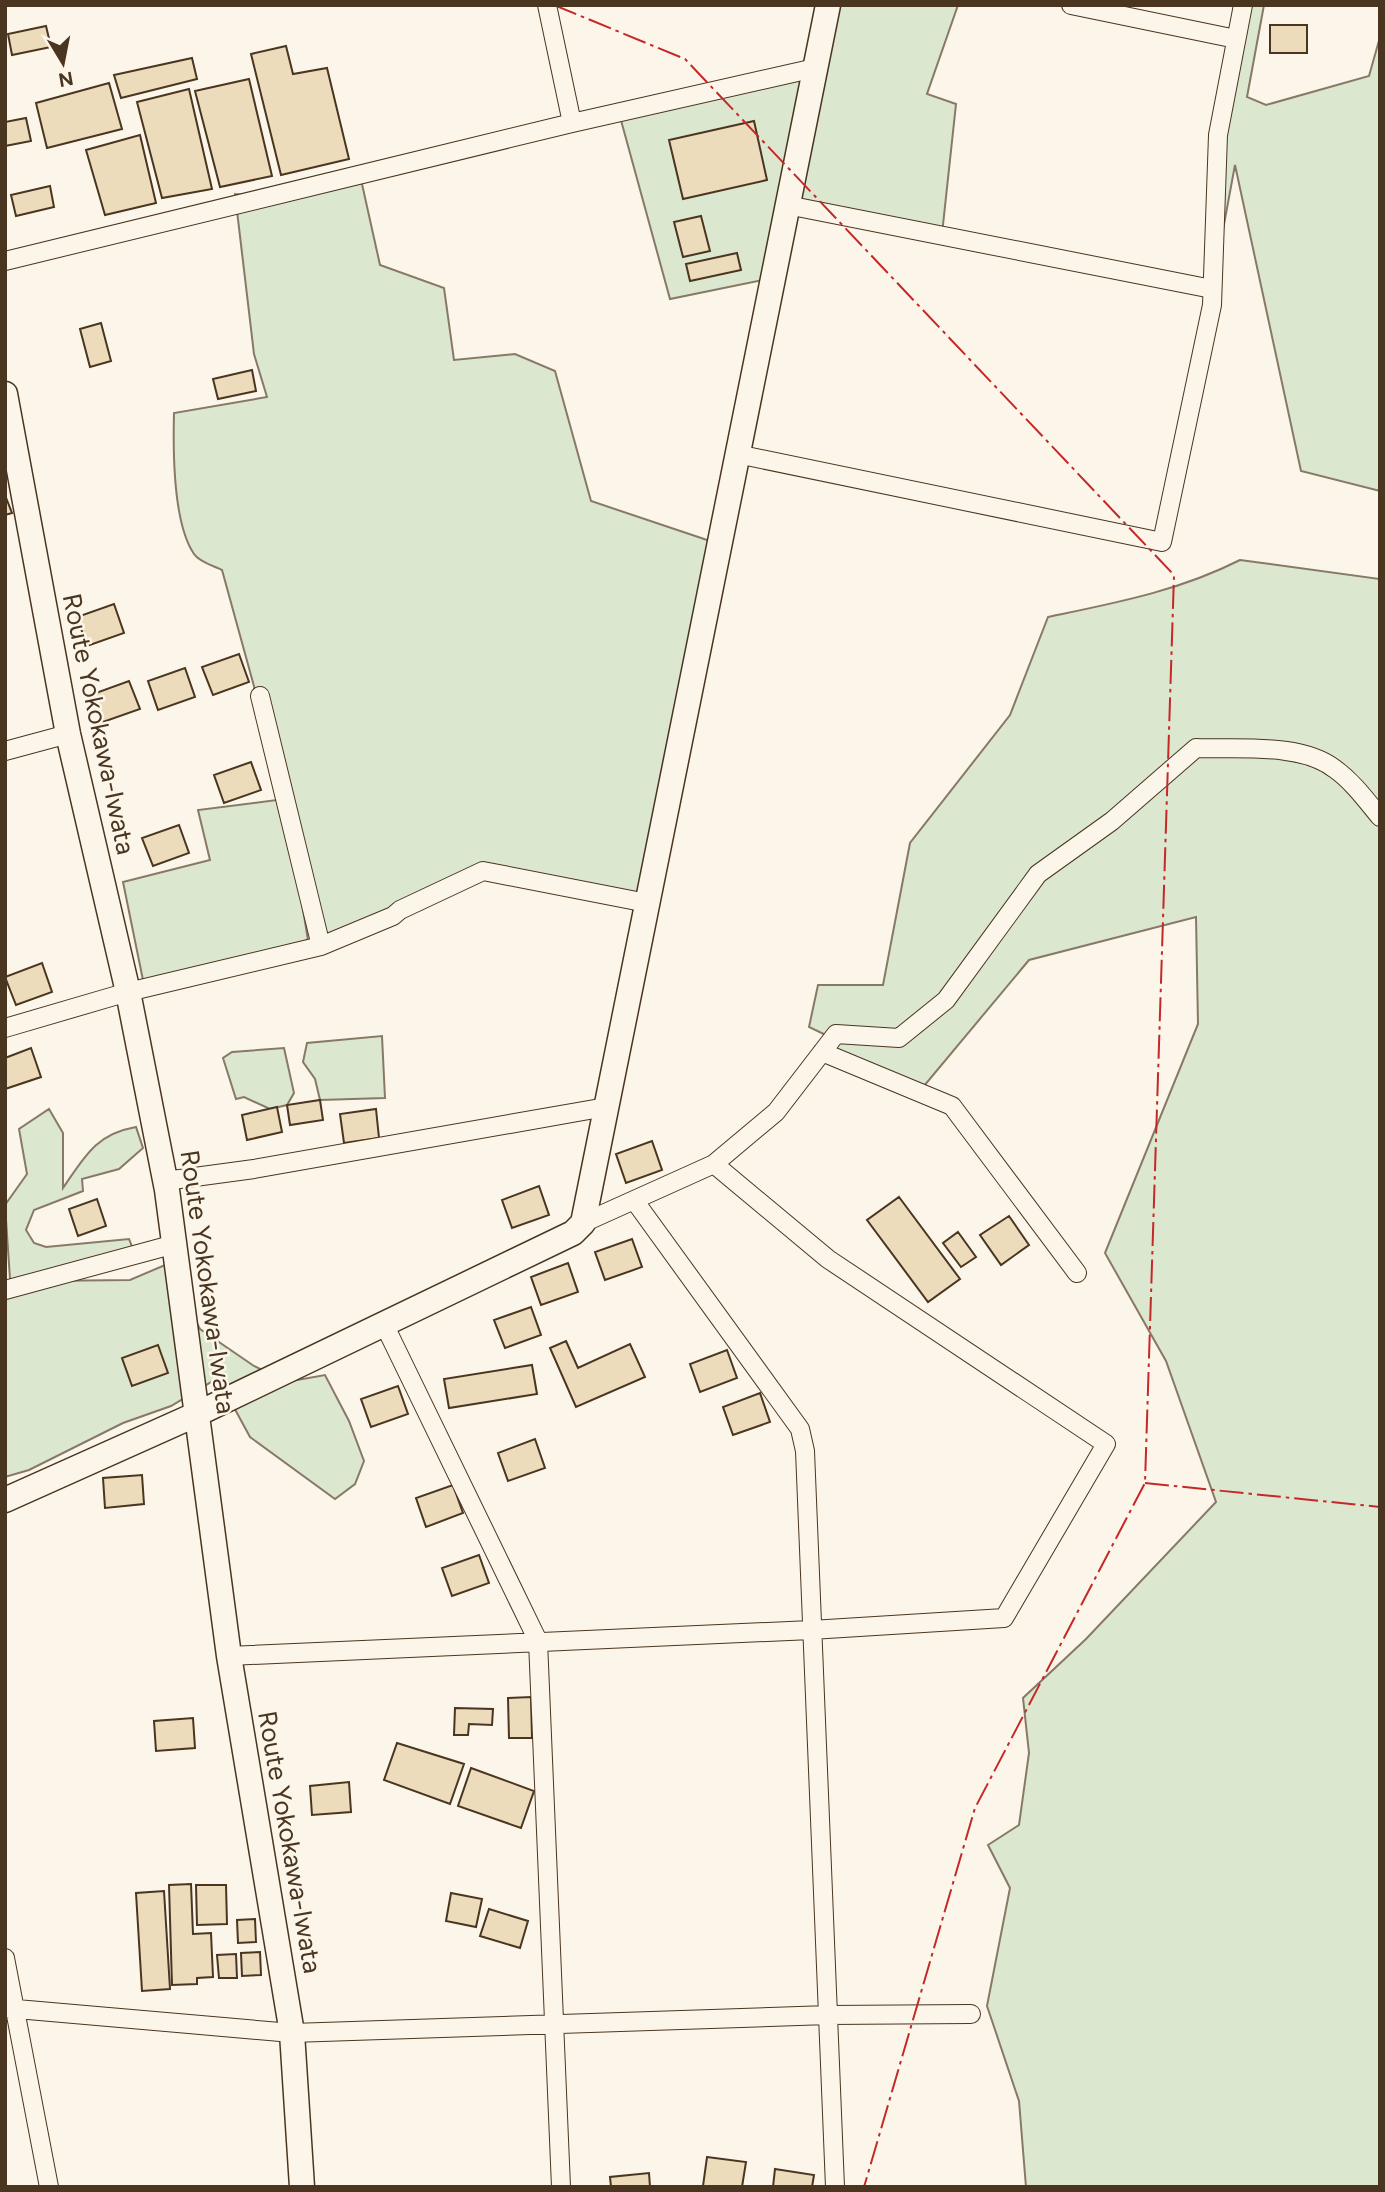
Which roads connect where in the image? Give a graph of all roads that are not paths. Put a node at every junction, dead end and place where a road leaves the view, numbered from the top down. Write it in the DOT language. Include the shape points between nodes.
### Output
graph roads {
  1 [pos="547,5"];
  2 [pos="828,5"];
  3 [pos="1071,5"];
  4 [pos="1243,5"];
  5 [pos="1236,39"];
  6 [pos="815,68"];
  7 [pos="572,123"];
  8 [pos="788,205"];
  9 [pos="5,261"];
  10 [pos="1212,289"];
  11 [pos="5,394"];
  12 [pos="737,454"];
  13 [pos="11,466"];
  14 [pos="260,696"];
  15 [pos="68,734"];
  16 [pos="5,751"];
  17 [pos="1380,817"];
  18 [pos="647,903"];
  19 [pos="321,946"];
  20 [pos="128,992"];
  21 [pos="5,1027"];
  22 [pos="822,1052"];
  23 [pos="606,1107"];
  24 [pos="714,1164"];
  25 [pos="165,1181"];
  26 [pos="634,1200"];
  27 [pos="583,1223"];
  28 [pos="175,1244"];
  29 [pos="1077,1273"];
  30 [pos="5,1290"];
  31 [pos="384,1324"];
  32 [pos="197,1414"];
  33 [pos="5,1500"];
  34 [pos="811,1630"];
  35 [pos="537,1642"];
  36 [pos="229,1656"];
  37 [pos="5,1958"];
  38 [pos="10,2008"];
  39 [pos="971,2014"];
  40 [pos="828,2015"];
  41 [pos="554,2025"];
  42 [pos="292,2033"];
  43 [pos="49,2187"];
  44 [pos="302,2187"];
  45 [pos="561,2187"];
  46 [pos="835,2187"];
  1 -- 7 [label="street"];
  2 -- 6 [label="street"];
  3 -- 5 [label="street"];
  4 -- 5 [label="street"];
  5 -- 10 [label="street" via="1218,135"];
  6 -- 7 [label="street"];
  6 -- 8 [label="street"];
  7 -- 9 [label="street"];
  8 -- 10 [label="street"];
  8 -- 12 [label="street"];
  10 -- 12 [label="street" via="1162,542"];
  11 -- 13 [label="street, Route Yokokawa-Iwata"];
  12 -- 18 [label="street"];
  13 -- 15 [label="street, Route Yokokawa-Iwata"];
  14 -- 19 [label="street"];
  15 -- 16 [label="street"];
  15 -- 20 [label="street, Route Yokokawa-Iwata"];
  17 -- 22 [label="street" via="1342,775 1319,760 1293,752 1196,748 1112,821 1038,874 946,1000 899,1038 836,1034"];
  18 -- 19 [label="street" via="484,871"];
  18 -- 23 [label="street"];
  19 -- 20 [label="street"];
  20 -- 21 [label="street"];
  20 -- 25 [label="street, Route Yokokawa-Iwata"];
  22 -- 24 [label="street" via="776,1112"];
  22 -- 29 [label="street" via="952,1106"];
  23 -- 25 [label="street"];
  23 -- 27 [label="street"];
  24 -- 26 [label="street"];
  24 -- 34 [label="street" via="828,1259 1107,1444 1004,1618"];
  25 -- 28 [label="street, Route Yokokawa-Iwata"];
  26 -- 27 [label="street"];
  26 -- 34 [label="street" via="800,1429"];
  27 -- 31 [label="street" via="573,1233"];
  28 -- 30 [label="street"];
  28 -- 32 [label="street, Route Yokokawa-Iwata"];
  31 -- 32 [label="street"];
  31 -- 35 [label="street"];
  32 -- 33 [label="street"];
  32 -- 36 [label="street, Route Yokokawa-Iwata"];
  34 -- 35 [label="street"];
  34 -- 40 [label="street"];
  35 -- 36 [label="street"];
  35 -- 41 [label="street"];
  36 -- 42 [label="street, Route Yokokawa-Iwata"];
  37 -- 38 [label="street"];
  38 -- 42 [label="street"];
  38 -- 43 [label="street"];
  39 -- 40 [label="street"];
  40 -- 41 [label="street"];
  40 -- 46 [label="street"];
  41 -- 42 [label="street"];
  41 -- 45 [label="street"];
  42 -- 44 [label="street, Route Yokokawa-Iwata"];
}
